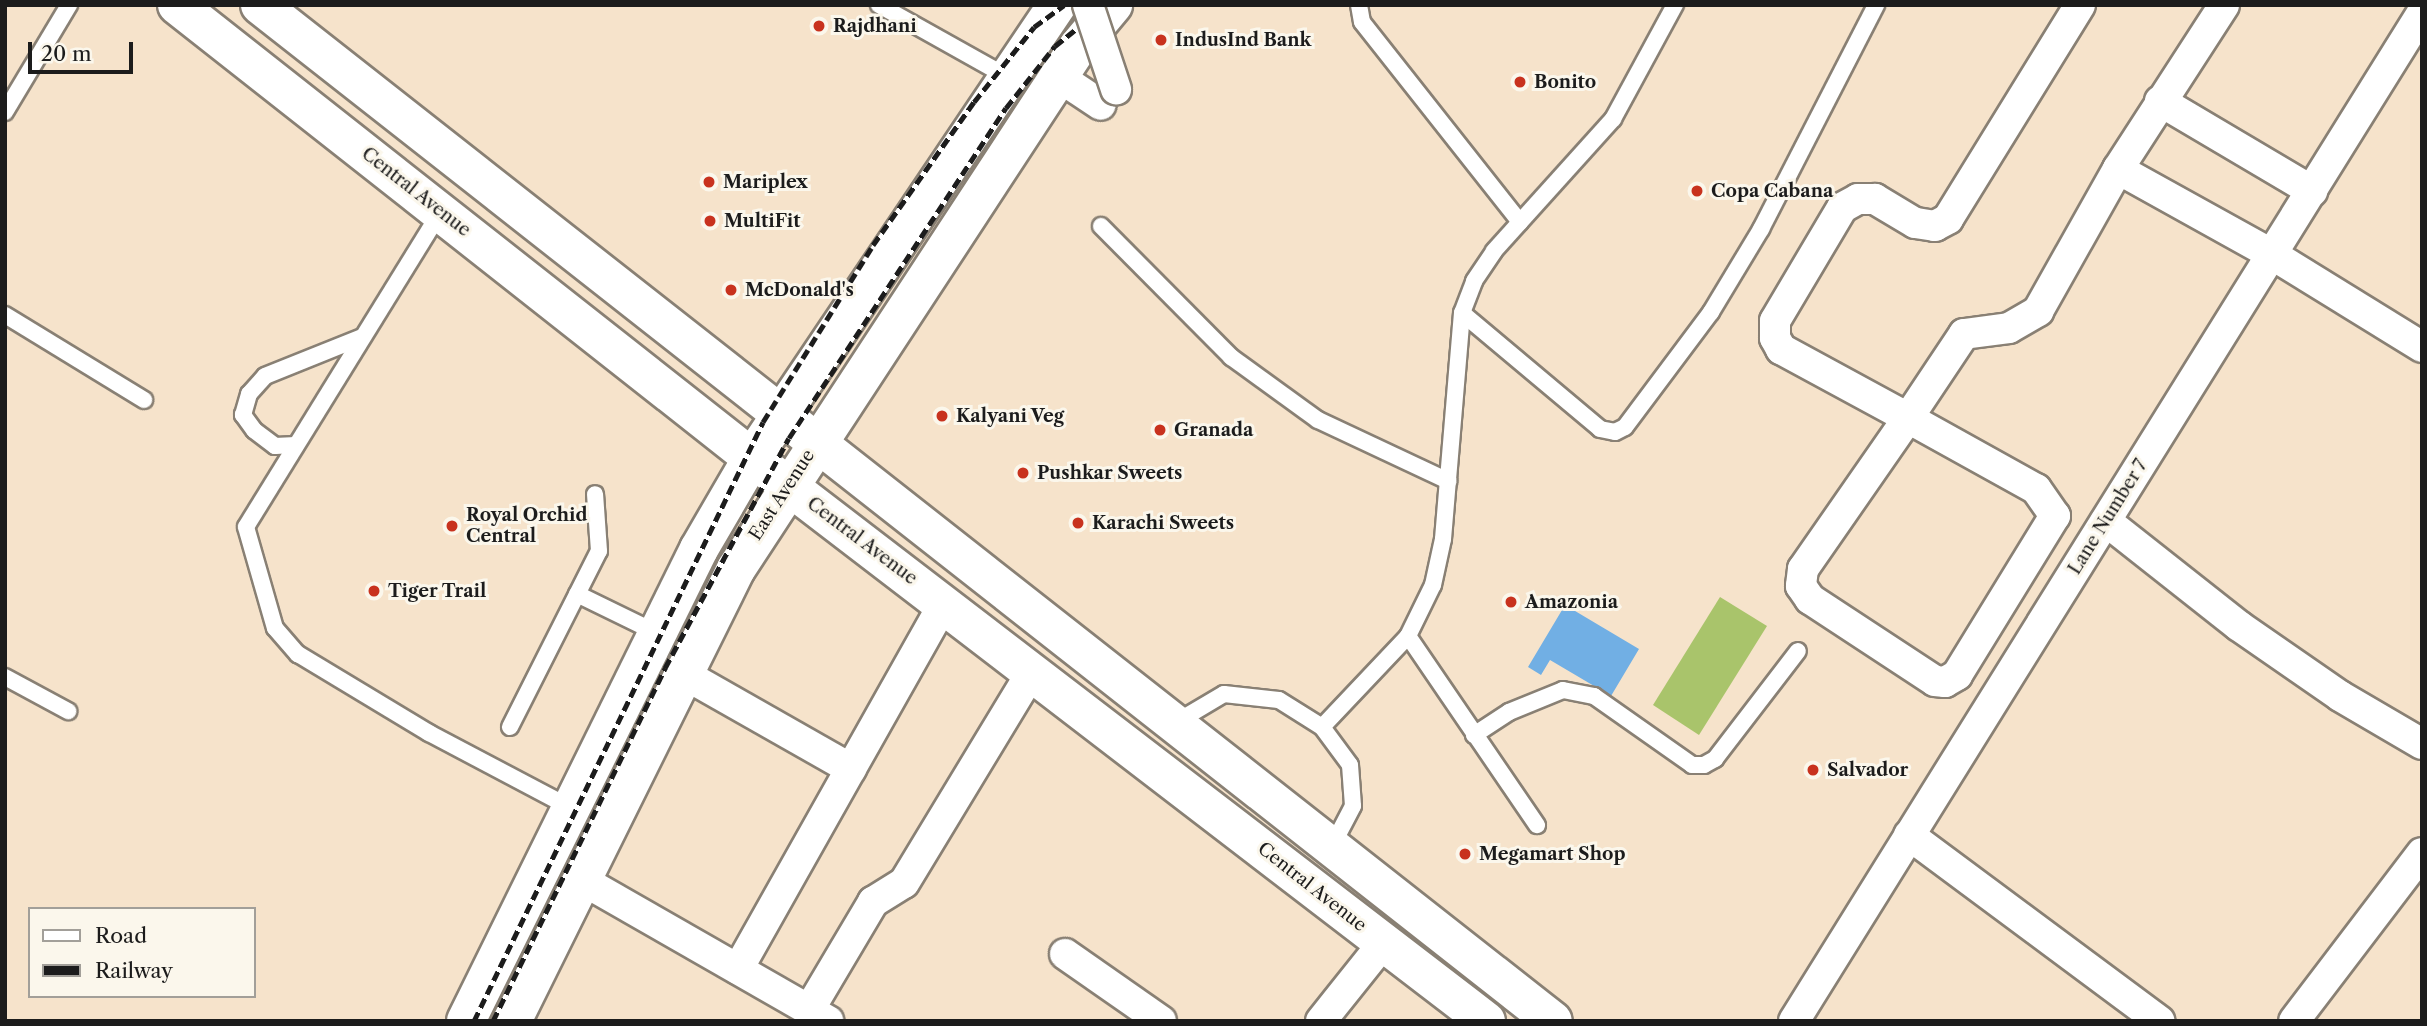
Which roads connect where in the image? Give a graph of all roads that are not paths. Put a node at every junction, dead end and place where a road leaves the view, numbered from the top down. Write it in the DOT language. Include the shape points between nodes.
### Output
graph roads {
  1 [pos="69,5"];
  2 [pos="177,5"];
  3 [pos="260,5"];
  4 [pos="879,5"];
  5 [pos="1086,5"];
  6 [pos="1359,5"];
  7 [pos="1675,5"];
  8 [pos="1875,5"];
  9 [pos="2080,5"];
  10 [pos="2224,5"];
  11 [pos="2422,13"];
  12 [pos="1006,76"];
  13 [pos="1059,77"];
  14 [pos="1127,91"];
  15 [pos="2160,101"];
  16 [pos="1101,105"];
  17 [pos="5,112"];
  18 [pos="2118,169"];
  19 [pos="2312,191"];
  20 [pos="441,211"];
  21 [pos="1520,222"];
  22 [pos="1101,226"];
  23 [pos="2273,255"];
  24 [pos="1462,313"];
  25 [pos="5,315"];
  26 [pos="362,337"];
  27 [pos="2422,347"];
  28 [pos="144,400"];
  29 [pos="782,418"];
  30 [pos="1908,418"];
  31 [pos="815,444"];
  32 [pos="296,445"];
  33 [pos="752,458"];
  34 [pos="1448,481"];
  35 [pos="788,485"];
  36 [pos="595,494"];
  37 [pos="2106,521"];
  38 [pos="577,594"];
  39 [pos="944,604"];
  40 [pos="657,633"];
  41 [pos="1408,636"];
  42 [pos="1798,651"];
  43 [pos="1032,672"];
  44 [pos="684,674"];
  45 [pos="5,677"];
  46 [pos="68,710"];
  47 [pos="1173,724"];
  48 [pos="510,727"];
  49 [pos="1322,727"];
  50 [pos="1475,735"];
  51 [pos="2422,744"];
  52 [pos="851,769"];
  53 [pos="571,808"];
  54 [pos="1537,825"];
  55 [pos="1909,835"];
  56 [pos="1331,848"];
  57 [pos="2422,853"];
  58 [pos="582,880"];
  59 [pos="1396,925"];
  60 [pos="1065,954"];
  61 [pos="738,969"];
  62 [pos="819,1015"];
  63 [pos="520,1018"];
  64 [pos="466,1021"];
  65 [pos="1161,1021"];
  66 [pos="1321,1021"];
  67 [pos="1486,1021"];
  68 [pos="1553,1021"];
  69 [pos="1794,1021"];
  70 [pos="2159,1021"];
  71 [pos="2294,1021"];
  1 -- 17 [label="lane"];
  2 -- 20 [label="street, Central Avenue"];
  3 -- 29 [label="street, Central Avenue"];
  4 -- 12 [label="lane"];
  5 -- 12 [label="street"];
  5 -- 13 [label="street, East Avenue"];
  5 -- 14 [label="street, bridge" via="1116,89"];
  6 -- 21 [label="lane" via="1362,22"];
  7 -- 21 [label="lane" via="1613,118"];
  8 -- 24 [label="lane" via="1754,241 1712,312 1625,427 1615,432 1600,429"];
  9 -- 30 [label="street" via="1948,219 1935,226 1915,223 1875,199 1858,199 1842,208 1775,321 1775,338 1781,349"];
  10 -- 15 [label="street"];
  11 -- 19 [label="street, Lane Number 7"];
  12 -- 29 [label="street"];
  13 -- 16 [label="street"];
  13 -- 31 [label="street, East Avenue"];
  15 -- 18 [label="street"];
  15 -- 19 [label="street"];
  18 -- 23 [label="street"];
  18 -- 30 [label="street" via="2038,311 2010,328 1964,334"];
  19 -- 23 [label="street, Lane Number 7"];
  20 -- 26 [label="lane"];
  20 -- 33 [label="street, Central Avenue"];
  21 -- 24 [label="lane" via="1494,251"];
  22 -- 34 [label="lane" via="1231,357 1318,420"];
  23 -- 27 [label="street"];
  23 -- 37 [label="street, Lane Number 7"];
  24 -- 34 [label="lane"];
  25 -- 28 [label="lane"];
  26 -- 32 [label="lane"];
  26 -- 32 [label="lane" via="265,376 250,394 243,415 254,430 275,446"];
  29 -- 31 [label="street, Central Avenue"];
  29 -- 33 [label="street"];
  30 -- 30 [label="street" via="1802,569 1801,586 1810,599 1935,681 1945,682 1957,675 2055,516 2036,488"];
  31 -- 35 [label="street, East Avenue"];
  31 -- 47 [label="street, Central Avenue"];
  32 -- 53 [label="lane" via="246,527 275,628 298,654 429,733"];
  33 -- 35 [label="street, Central Avenue"];
  33 -- 40 [label="street"];
  34 -- 41 [label="lane" via="1433,585"];
  35 -- 39 [label="street, Central Avenue"];
  35 -- 44 [label="street, East Avenue" via="736,569"];
  36 -- 38 [label="lane" via="599,551"];
  37 -- 51 [label="street" via="2239,626 2340,696"];
  37 -- 55 [label="street, Lane Number 7"];
  38 -- 40 [label="lane"];
  38 -- 48 [label="lane"];
  39 -- 43 [label="street, Central Avenue"];
  39 -- 52 [label="street"];
  40 -- 53 [label="street"];
  41 -- 49 [label="lane"];
  41 -- 50 [label="lane"];
  42 -- 50 [label="lane" via="1715,759 1704,765 1692,765 1594,696 1563,690 1509,712"];
  43 -- 59 [label="street, Central Avenue"];
  43 -- 62 [label="street" via="904,883 873,902"];
  44 -- 52 [label="street"];
  44 -- 58 [label="street, East Avenue"];
  45 -- 46 [label="lane"];
  47 -- 49 [label="lane" via="1224,694 1279,700"];
  47 -- 56 [label="street, Central Avenue"];
  49 -- 56 [label="lane" via="1350,765 1353,806"];
  50 -- 54 [label="lane"];
  52 -- 61 [label="street"];
  53 -- 64 [label="street"];
  55 -- 69 [label="street, Lane Number 7"];
  55 -- 70 [label="street"];
  56 -- 59 [label="street, Central Avenue"];
  57 -- 71 [label="street"];
  58 -- 61 [label="street"];
  58 -- 63 [label="street, East Avenue"];
  59 -- 66 [label="street"];
  59 -- 67 [label="street, Central Avenue"];
  59 -- 68 [label="street, Central Avenue"];
  60 -- 65 [label="street"];
  61 -- 62 [label="street"];
}
